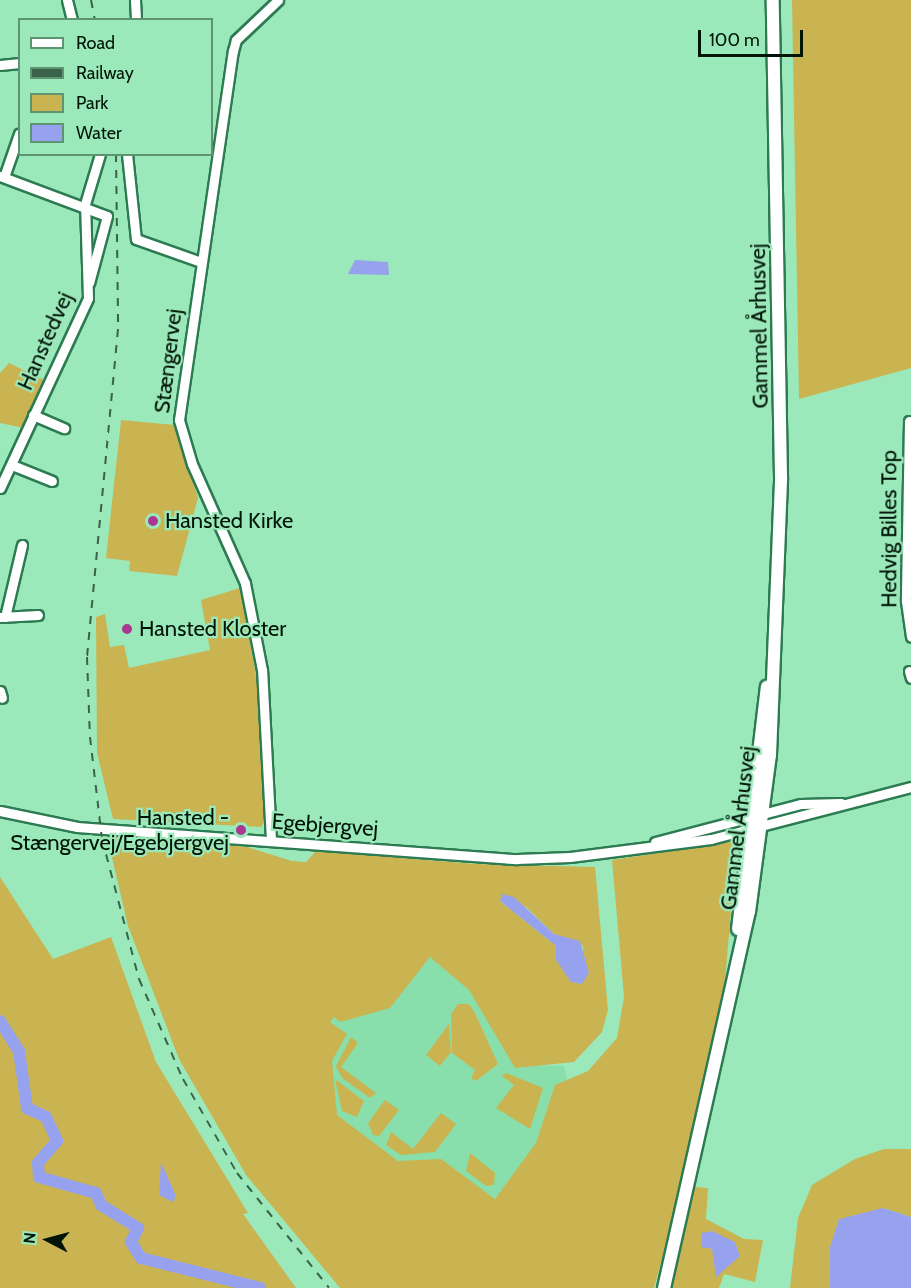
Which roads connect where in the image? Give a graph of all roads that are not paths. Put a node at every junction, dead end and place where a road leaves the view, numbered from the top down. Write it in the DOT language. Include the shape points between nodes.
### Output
graph roads {
  1 [pos="67,0"];
  2 [pos="135,0"];
  3 [pos="279,0"];
  4 [pos="773,0"];
  5 [pos="72,18"];
  6 [pos="136,18"];
  7 [pos="18,63"];
  8 [pos="0,65"];
  9 [pos="18,136"];
  10 [pos="99,156"];
  11 [pos="127,156"];
  12 [pos="2,176"];
  13 [pos="85,204"];
  14 [pos="201,262"];
  15 [pos="89,283"];
  16 [pos="33,415"];
  17 [pos="909,421"];
  18 [pos="64,429"];
  19 [pos="12,465"];
  20 [pos="52,481"];
  21 [pos="0,488"];
  22 [pos="22,545"];
  23 [pos="38,615"];
  24 [pos="3,617"];
  25 [pos="911,637"];
  26 [pos="911,787"];
  27 [pos="0,811"];
  28 [pos="757,822"];
  29 [pos="272,840"];
  30 [pos="664,1288"];
  1 -- 5 [label="street"];
  2 -- 6 [label="street"];
  3 -- 14 [label="street, Stængervej" via="236,40"];
  4 -- 28 [label="main road, Gammel Århusvej" via="781,454 773,652"];
  7 -- 8 [label="street"];
  9 -- 12 [label="street"];
  10 -- 13 [label="street, Hanstedvej"];
  11 -- 14 [label="street" via="136,239"];
  12 -- 13 [label="street"];
  13 -- 15 [label="street, Hanstedvej"];
  13 -- 15 [label="street, Hanstedvej" via="102,212 108,222"];
  14 -- 29 [label="street, Stængervej" via="179,420 192,464 245,584 262,670"];
  15 -- 16 [label="street, Hanstedvej" via="84,311"];
  16 -- 18 [label="street, Hanstedvej"];
  16 -- 19 [label="street, Hanstedvej"];
  17 -- 25 [label="street, Hedvig Billes Top" via="906,601"];
  19 -- 20 [label="street"];
  19 -- 21 [label="street, Hanstedvej"];
  22 -- 24 [label="street"];
  23 -- 24 [label="street"];
  26 -- 28 [label="street, Egebjergvej"];
  27 -- 29 [label="street, Egebjergvej" via="77,827"];
  28 -- 29 [label="street, Egebjergvej" via="647,845 517,859"];
  28 -- 30 [label="main road, Gammel Århusvej" via="729,1007"];
}
